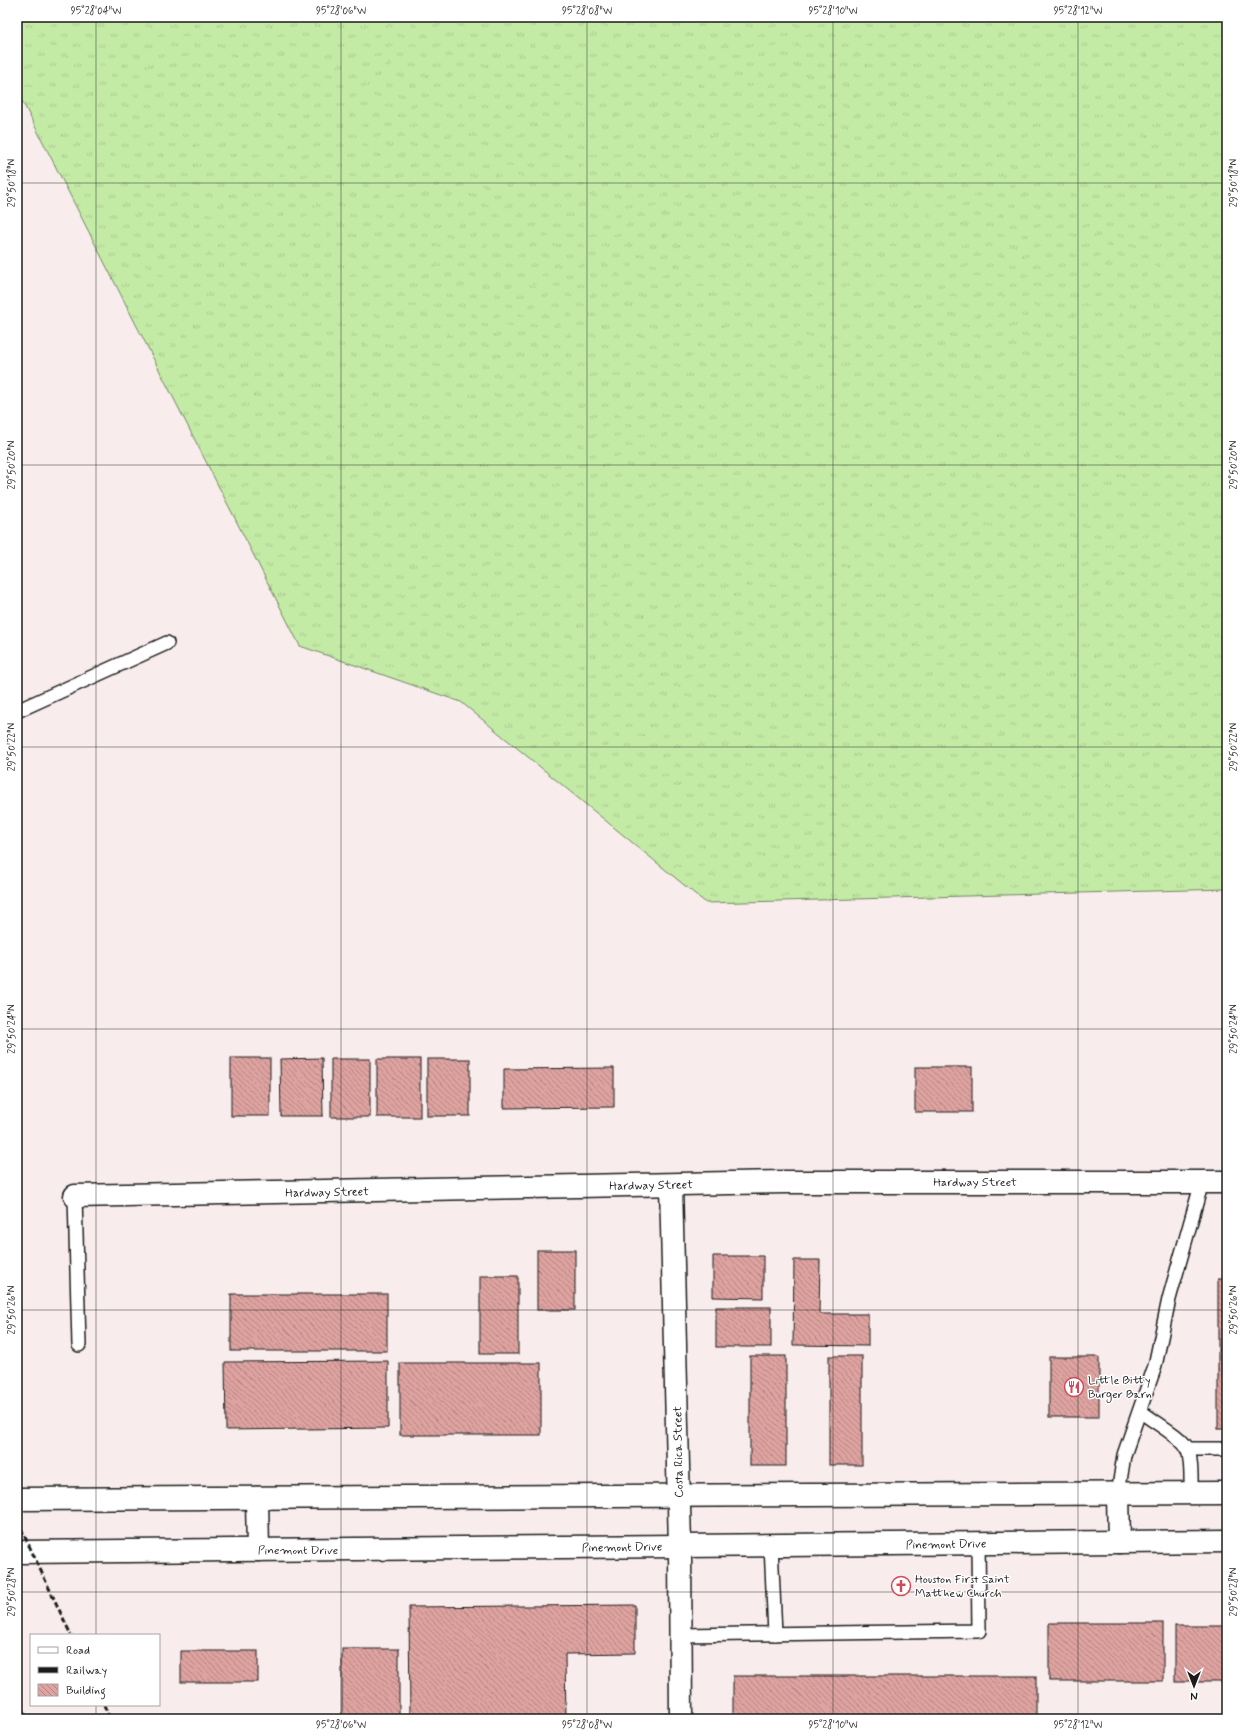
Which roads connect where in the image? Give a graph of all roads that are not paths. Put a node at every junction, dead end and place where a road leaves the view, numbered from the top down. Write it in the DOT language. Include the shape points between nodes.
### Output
graph roads {
  1 [pos="167,643"];
  2 [pos="17,711"];
  3 [pos="1202,1182"];
  4 [pos="1227,1182"];
  5 [pos="672,1185"];
  6 [pos="75,1196"];
  7 [pos="79,1345"];
  8 [pos="1140,1411"];
  9 [pos="1188,1448"];
  10 [pos="1227,1449"];
  11 [pos="1192,1493"];
  12 [pos="1227,1493"];
  13 [pos="1118,1494"];
  14 [pos="678,1496"];
  15 [pos="257,1498"];
  16 [pos="17,1499"];
  17 [pos="1227,1541"];
  18 [pos="1118,1542"];
  19 [pos="978,1543"];
  20 [pos="771,1545"];
  21 [pos="680,1546"];
  22 [pos="258,1550"];
  23 [pos="17,1552"];
  24 [pos="775,1634"];
  25 [pos="680,1635"];
  26 [pos="681,1719"];
  1 -- 2 [label="lane"];
  3 -- 4 [label="main road, Hardway Street"];
  3 -- 5 [label="main road, Hardway Street" via="801,1182"];
  3 -- 8 [label="lane" via="1169,1299 1155,1366"];
  5 -- 6 [label="main road, Hardway Street"];
  5 -- 14 [label="main road, Costa Rica Street"];
  6 -- 7 [label="lane"];
  8 -- 9 [label="lane" via="1180,1439"];
  8 -- 13 [label="lane" via="1124,1455"];
  9 -- 10 [label="lane"];
  9 -- 11 [label="lane"];
  11 -- 12 [label="main road"];
  11 -- 13 [label="main road"];
  13 -- 14 [label="main road"];
  13 -- 18 [label="main road"];
  14 -- 15 [label="main road"];
  14 -- 21 [label="main road, Costa Rica Street"];
  15 -- 16 [label="main road"];
  15 -- 22 [label="main road"];
  17 -- 18 [label="main road, Pinemont Drive"];
  18 -- 19 [label="main road, Pinemont Drive"];
  19 -- 20 [label="main road, Pinemont Drive"];
  19 -- 24 [label="lane" via="979,1631"];
  20 -- 21 [label="main road, Pinemont Drive"];
  20 -- 24 [label="lane"];
  21 -- 22 [label="main road, Pinemont Drive"];
  21 -- 25 [label="main road, Costa Rica Street"];
  22 -- 23 [label="main road, Pinemont Drive"];
  24 -- 25 [label="lane"];
  25 -- 26 [label="main road, Costa Rica Street"];
}
